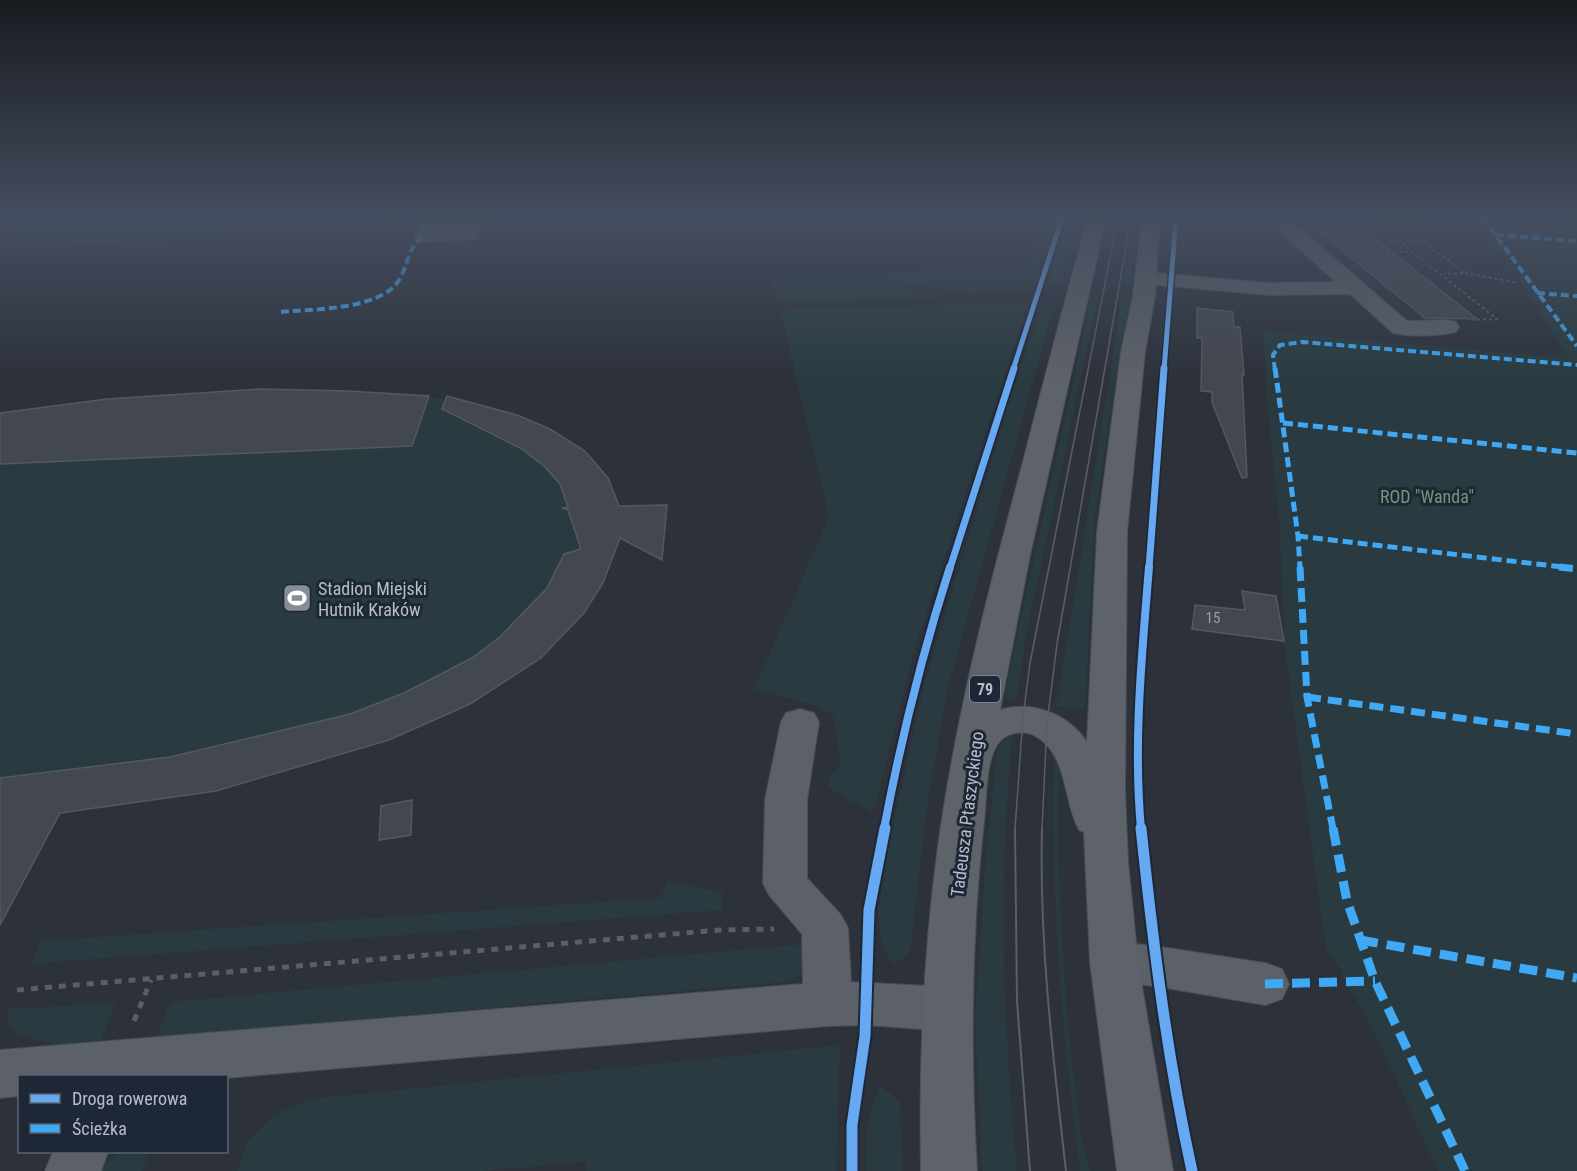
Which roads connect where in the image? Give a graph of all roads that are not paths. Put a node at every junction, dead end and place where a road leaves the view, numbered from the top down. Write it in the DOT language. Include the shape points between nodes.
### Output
graph roads {
  1 [pos="1084,273"];
  2 [pos="1145,273"];
  3 [pos="1338,273"];
  4 [pos="1144,278"];
  5 [pos="1355,288"];
  6 [pos="1448,327"];
  7 [pos="800,722"];
  8 [pos="974,755"];
  9 [pos="1106,862"];
  10 [pos="1114,962"];
  11 [pos="1265,984"];
  12 [pos="828,1004"];
  13 [pos="948,1010"];
  14 [pos="113,1070"];
  15 [pos="0,1074"];
  16 [pos="81,1153"];
  17 [pos="73,1171"];
  18 [pos="949,1171"];
  19 [pos="1145,1171"];
  1 -- 8 [label="main road, Tadeusza Ptaszyckiego / 79" via="988,669"];
  2 -- 4 [label="main road"];
  3 -- 5 [label="lane"];
  4 -- 5 [label="lane" via="1269,289"];
  4 -- 9 [label="main road" via="1112,532"];
  5 -- 6 [label="lane" via="1401,328"];
  7 -- 12 [label="lane" via="786,800 785,883 825,928"];
  8 -- 9 [label="main road" via="983,734 1003,721 1034,720 1056,728 1068,741 1075,759"];
  8 -- 13 [label="main road, Tadeusza Ptaszyckiego / 79" via="959,865"];
  9 -- 10 [label="main road"];
  10 -- 11 [label="lane"];
  10 -- 19 [label="main road"];
  12 -- 13 [label="lane"];
  12 -- 14 [label="lane"];
  13 -- 18 [label="main road, Tadeusza Ptaszyckiego / 79"];
  14 -- 15 [label="lane"];
  16 -- 17 [label="lane"];
}
